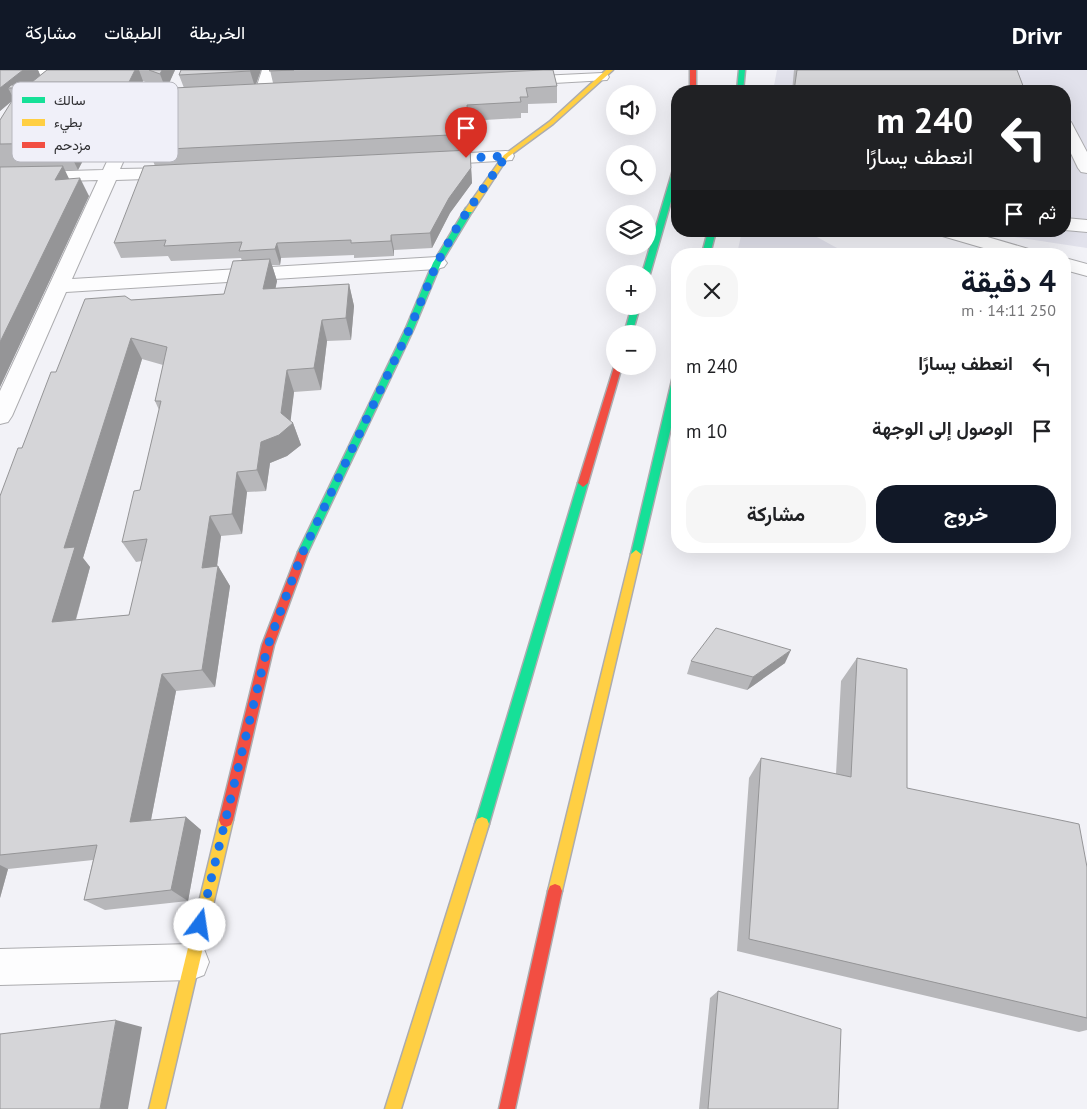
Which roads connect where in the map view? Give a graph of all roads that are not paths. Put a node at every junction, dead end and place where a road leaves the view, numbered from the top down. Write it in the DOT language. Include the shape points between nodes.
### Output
graph roads {
  1 [pos="55,70"];
  2 [pos="62,70"];
  3 [pos="269,70"];
  4 [pos="693,70"];
  5 [pos="742,70"];
  6 [pos="0,74"];
  7 [pos="606,74"];
  8 [pos="179,79"];
  9 [pos="46,82"];
  10 [pos="178,82"];
  11 [pos="506,82"];
  12 [pos="692,85"];
  13 [pos="741,85"];
  14 [pos="282,94"];
  15 [pos="244,95"];
  16 [pos="262,95"];
  17 [pos="217,96"];
  18 [pos="178,98"];
  19 [pos="1071,137"];
  20 [pos="506,156"];
  21 [pos="416,160"];
  22 [pos="114,162"];
  23 [pos="1087,168"];
  24 [pos="198,172"];
  25 [pos="108,176"];
  26 [pos="0,178"];
  27 [pos="671,187"];
  28 [pos="1071,225"];
  29 [pos="1087,226"];
  30 [pos="967,237"];
  31 [pos="1005,248"];
  32 [pos="437,263"];
  33 [pos="649,265"];
  34 [pos="1071,266"];
  35 [pos="1087,270"];
  36 [pos="59,286"];
  37 [pos="615,375"];
  38 [pos="671,405"];
  39 [pos="0,416"];
  40 [pos="191,962"];
  41 [pos="0,967"];
  42 [pos="157,1109"];
  43 [pos="393,1109"];
  44 [pos="507,1109"];
  1 -- 6 [label="street"];
  2 -- 9 [label="street"];
  3 -- 16 [label="street"];
  4 -- 12 [label="main road"];
  5 -- 13 [label="main road"];
  7 -- 11 [label="street"];
  7 -- 20 [label="main road" via="551,123"];
  8 -- 10 [label="street"];
  14 -- 16 [label="street"];
  15 -- 16 [label="street"];
  17 -- 18 [label="street"];
  19 -- 23 [label="street"];
  20 -- 21 [label="street"];
  20 -- 32 [label="main road" via="460,222"];
  22 -- 25 [label="street"];
  24 -- 25 [label="street"];
  25 -- 26 [label="street"];
  25 -- 36 [label="street"];
  27 -- 33 [label="main road"];
  28 -- 29 [label="street"];
  30 -- 31 [label="street"];
  32 -- 36 [label="street"];
  32 -- 40 [label="main road" via="410,328 301,556 268,645"];
  34 -- 35 [label="street"];
  36 -- 39 [label="street"];
  37 -- 43 [label="main road" via="456,910"];
  38 -- 44 [label="main road"];
  40 -- 41 [label="street"];
  40 -- 42 [label="main road"];
}
